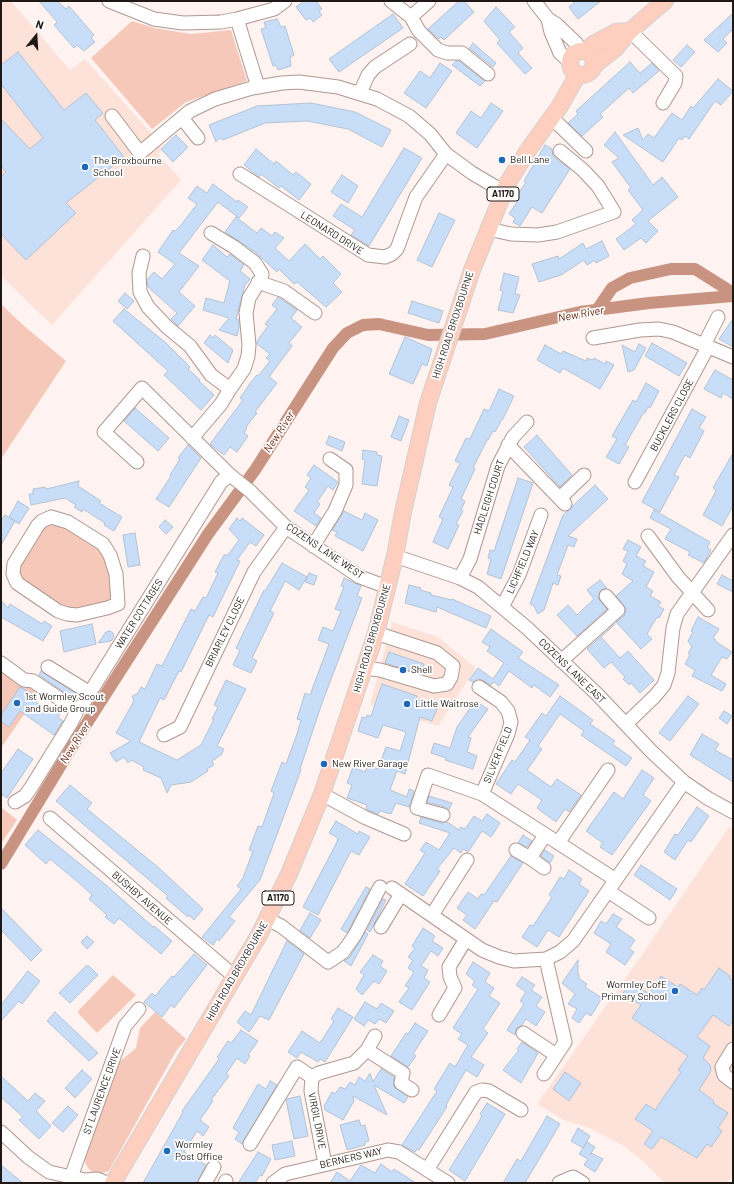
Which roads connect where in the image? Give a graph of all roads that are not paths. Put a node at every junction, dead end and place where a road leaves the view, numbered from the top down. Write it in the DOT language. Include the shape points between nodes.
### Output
graph roads {
  1 [pos="109,1"];
  2 [pos="285,1"];
  3 [pos="391,1"];
  4 [pos="428,1"];
  5 [pos="534,1"];
  6 [pos="665,1"];
  7 [pos="411,17"];
  8 [pos="237,19"];
  9 [pos="548,19"];
  10 [pos="630,32"];
  11 [pos="410,44"];
  12 [pos="582,61"];
  13 [pos="488,74"];
  14 [pos="258,87"];
  15 [pos="360,93"];
  16 [pos="663,103"];
  17 [pos="112,116"];
  18 [pos="182,118"];
  19 [pos="552,118"];
  20 [pos="198,138"];
  21 [pos="560,151"];
  22 [pos="586,151"];
  23 [pos="446,154"];
  24 [pos="240,174"];
  25 [pos="504,192"];
  26 [pos="488,229"];
  27 [pos="211,233"];
  28 [pos="143,256"];
  29 [pos="258,282"];
  30 [pos="315,314"];
  31 [pos="718,317"];
  32 [pos="593,338"];
  33 [pos="706,346"];
  34 [pos="733,358"];
  35 [pos="230,389"];
  36 [pos="527,422"];
  37 [pos="192,438"];
  38 [pos="508,445"];
  39 [pos="330,459"];
  40 [pos="137,462"];
  41 [pos="584,475"];
  42 [pos="233,477"];
  43 [pos="635,482"];
  44 [pos="541,515"];
  45 [pos="286,527"];
  46 [pos="733,535"];
  47 [pos="648,536"];
  48 [pos="313,546"];
  49 [pos="395,556"];
  50 [pos="460,578"];
  51 [pos="387,588"];
  52 [pos="692,591"];
  53 [pos="606,596"];
  54 [pos="118,604"];
  55 [pos="502,607"];
  56 [pos="708,610"];
  57 [pos="138,615"];
  58 [pos="376,633"];
  59 [pos="561,661"];
  60 [pos="1,663"];
  61 [pos="48,667"];
  62 [pos="364,668"];
  63 [pos="479,687"];
  64 [pos="90,693"];
  65 [pos="75,709"];
  66 [pos="626,724"];
  67 [pos="164,735"];
  68 [pos="608,770"];
  69 [pos="684,782"];
  70 [pos="322,794"];
  71 [pos="482,794"];
  72 [pos="15,802"];
  73 [pos="733,812"];
  74 [pos="443,815"];
  75 [pos="50,818"];
  76 [pos="404,834"];
  77 [pos="545,835"];
  78 [pos="558,843"];
  79 [pos="516,850"];
  80 [pos="530,858"];
  81 [pos="467,860"];
  82 [pos="544,868"];
  83 [pos="616,880"];
  84 [pos="391,889"];
  85 [pos="608,891"];
  86 [pos="432,916"];
  87 [pos="649,918"];
  88 [pos="267,919"];
  89 [pos="381,927"];
  90 [pos="466,939"];
  91 [pos="546,959"];
  92 [pos="235,977"];
  93 [pos="139,1009"];
  94 [pos="439,1015"];
  95 [pos="523,1033"];
  96 [pos="375,1036"];
  97 [pos="733,1049"];
  98 [pos="367,1050"];
  99 [pos="556,1055"];
  100 [pos="544,1074"];
  101 [pos="312,1077"];
  102 [pos="733,1082"];
  103 [pos="412,1090"];
  104 [pos="521,1110"];
  105 [pos="1,1132"];
  106 [pos="250,1144"];
  107 [pos="325,1164"];
  108 [pos="214,1167"];
  109 [pos="427,1170"];
  110 [pos="71,1176"];
  111 [pos="578,1180"];
  112 [pos="86,1181"];
  113 [pos="114,1182"];
  114 [pos="205,1183"];
  115 [pos="273,1183"];
  116 [pos="448,1183"];
  117 [pos="559,1183"];
  1 -- 8 [label="street" via="154,19 183,23"];
  2 -- 8 [label="street" via="274,9"];
  3 -- 7 [label="street"];
  4 -- 7 [label="street"];
  5 -- 9 [label="street"];
  6 -- 10 [label="main road, HIGH ROAD BROXBOURNE / A1170"];
  7 -- 13 [label="street" via="419,31 438,50 462,53"];
  8 -- 14 [label="street"];
  9 -- 12 [label="street" via="576,43"];
  9 -- 12 [label="street" via="560,53"];
  10 -- 12 [label="main road, HIGH ROAD BROXBOURNE / A1170" via="615,49"];
  10 -- 16 [label="street" via="676,76 675,83"];
  11 -- 15 [label="street" via="375,67 368,75"];
  12 -- 19 [label="main road, HIGH ROAD BROXBOURNE / A1170"];
  14 -- 15 [label="street" via="299,82 338,87"];
  14 -- 18 [label="street" via="215,99 190,111"];
  15 -- 23 [label="street" via="378,99 409,116 430,134"];
  17 -- 18 [label="street" via="140,153"];
  18 -- 20 [label="street"];
  19 -- 22 [label="street"];
  19 -- 25 [label="main road, HIGH ROAD BROXBOURNE / A1170" via="529,149"];
  21 -- 26 [label="street" via="598,186 614,212 557,232 538,235 517,235"];
  23 -- 24 [label="street, LEONARD DRIVE" via="416,197 397,249 384,257 368,255"];
  23 -- 25 [label="street" via="472,174"];
  25 -- 26 [label="main road, HIGH ROAD BROXBOURNE / A1170"];
  26 -- 49 [label="main road, HIGH ROAD BROXBOURNE / A1170" via="452,326 427,409"];
  27 -- 29 [label="street" via="255,263 262,274"];
  28 -- 35 [label="street" via="139,272 140,292 148,307 190,346 211,375"];
  29 -- 30 [label="street" via="284,291"];
  29 -- 35 [label="street" via="249,298 246,314 248,356 244,369"];
  31 -- 33 [label="street, BUCKLERS CLOSE"];
  32 -- 33 [label="street" via="659,329"];
  33 -- 34 [label="street"];
  33 -- 43 [label="street, BUCKLERS CLOSE"];
  35 -- 37 [label="street" via="218,408"];
  36 -- 38 [label="street, HADLEIGH COURT"];
  37 -- 40 [label="street" via="142,388 104,432"];
  37 -- 42 [label="street"];
  38 -- 41 [label="street" via="562,501"];
  38 -- 50 [label="street, HADLEIGH COURT" via="498,466 470,559"];
  39 -- 48 [label="street" via="346,470 346,486 335,511"];
  42 -- 45 [label="street, COZENS LANE WEST"];
  42 -- 57 [label="street, WATER COTTAGES" via="221,482"];
  44 -- 55 [label="street, LICHFIELD WAY" via="519,575"];
  45 -- 48 [label="street, COZENS LANE WEST"];
  45 -- 67 [label="street, BRIARLEY CLOSE" via="254,572 180,727"];
  46 -- 52 [label="street"];
  47 -- 52 [label="street" via="678,577"];
  48 -- 51 [label="street, COZENS LANE WEST" via="360,577"];
  49 -- 50 [label="street, COZENS LANE EAST"];
  49 -- 51 [label="main road, HIGH ROAD BROXBOURNE / A1170"];
  50 -- 55 [label="street, COZENS LANE EAST" via="478,587"];
  51 -- 58 [label="main road, HIGH ROAD BROXBOURNE / A1170"];
  52 -- 56 [label="street"];
  52 -- 66 [label="street" via="674,620 670,663 664,685"];
  53 -- 59 [label="street" via="618,610"];
  54 -- 54 [label="street" via="77,615 63,614 17,583 13,574 14,564 42,521 51,517 62,519 103,544 110,555 116,574"];
  54 -- 57 [label="street"];
  55 -- 59 [label="street, COZENS LANE EAST"];
  57 -- 64 [label="street, WATER COTTAGES"];
  58 -- 62 [label="main road, HIGH ROAD BROXBOURNE / A1170"];
  58 -- 62 [label="street" via="437,653 452,666 451,677 447,684 434,686 380,670"];
  59 -- 66 [label="street, COZENS LANE EAST"];
  60 -- 65 [label="street" via="24,680 33,681"];
  61 -- 64 [label="street"];
  62 -- 70 [label="main road, HIGH ROAD BROXBOURNE / A1170"];
  63 -- 71 [label="street, SILVER FIELD" via="501,702 508,711 511,722"];
  64 -- 65 [label="street, WATER COTTAGES" via="81,707"];
  65 -- 72 [label="street" via="76,713 71,723 32,786 25,796"];
  66 -- 69 [label="street, COZENS LANE EAST"];
  68 -- 78 [label="street"];
  69 -- 73 [label="street, COZENS LANE EAST" via="709,800"];
  69 -- 83 [label="street"];
  70 -- 76 [label="street" via="364,817"];
  70 -- 88 [label="main road, HIGH ROAD BROXBOURNE / A1170" via="289,874"];
  71 -- 74 [label="street" via="428,775 417,808"];
  71 -- 77 [label="street, SILVER FIELD"];
  75 -- 92 [label="street, BUSHBY AVENUE"];
  77 -- 78 [label="street, SILVER FIELD"];
  77 -- 80 [label="street"];
  78 -- 83 [label="street, SILVER FIELD"];
  79 -- 80 [label="street"];
  80 -- 82 [label="street"];
  81 -- 86 [label="street"];
  83 -- 85 [label="street"];
  84 -- 86 [label="street"];
  84 -- 88 [label="street" via="343,952 328,962 281,926"];
  84 -- 89 [label="street"];
  85 -- 87 [label="street"];
  85 -- 91 [label="street" via="573,941"];
  86 -- 90 [label="street"];
  88 -- 92 [label="main road, HIGH ROAD BROXBOURNE / A1170"];
  90 -- 91 [label="street" via="482,950 506,959"];
  90 -- 94 [label="street" via="449,967 450,977 456,988"];
  91 -- 99 [label="street" via="565,1042"];
  92 -- 113 [label="main road, HIGH ROAD BROXBOURNE / A1170"];
  93 -- 110 [label="street, ST LAURENCE DRIVE" via="123,1031"];
  95 -- 99 [label="street"];
  96 -- 98 [label="street"];
  97 -- 102 [label="street" via="722,1067 724,1075"];
  98 -- 101 [label="street" via="354,1063"];
  98 -- 103 [label="street" via="403,1073 401,1083"];
  99 -- 100 [label="street"];
  101 -- 106 [label="street" via="296,1067"];
  101 -- 107 [label="street, VIRGIL DRIVE" via="311,1092"];
  104 -- 109 [label="street" via="489,1091 476,1092"];
  105 -- 110 [label="street" via="40,1168 56,1175"];
  107 -- 109 [label="street, BERNERS WAY" via="388,1150 399,1152"];
  107 -- 115 [label="street, BERNERS WAY" via="285,1174"];
  108 -- 114 [label="street"];
  109 -- 116 [label="street, BERNERS WAY"];
  110 -- 112 [label="street"];
  111 -- 117 [label="street"];
  112 -- 113 [label="street" via="96,1179"];
}
